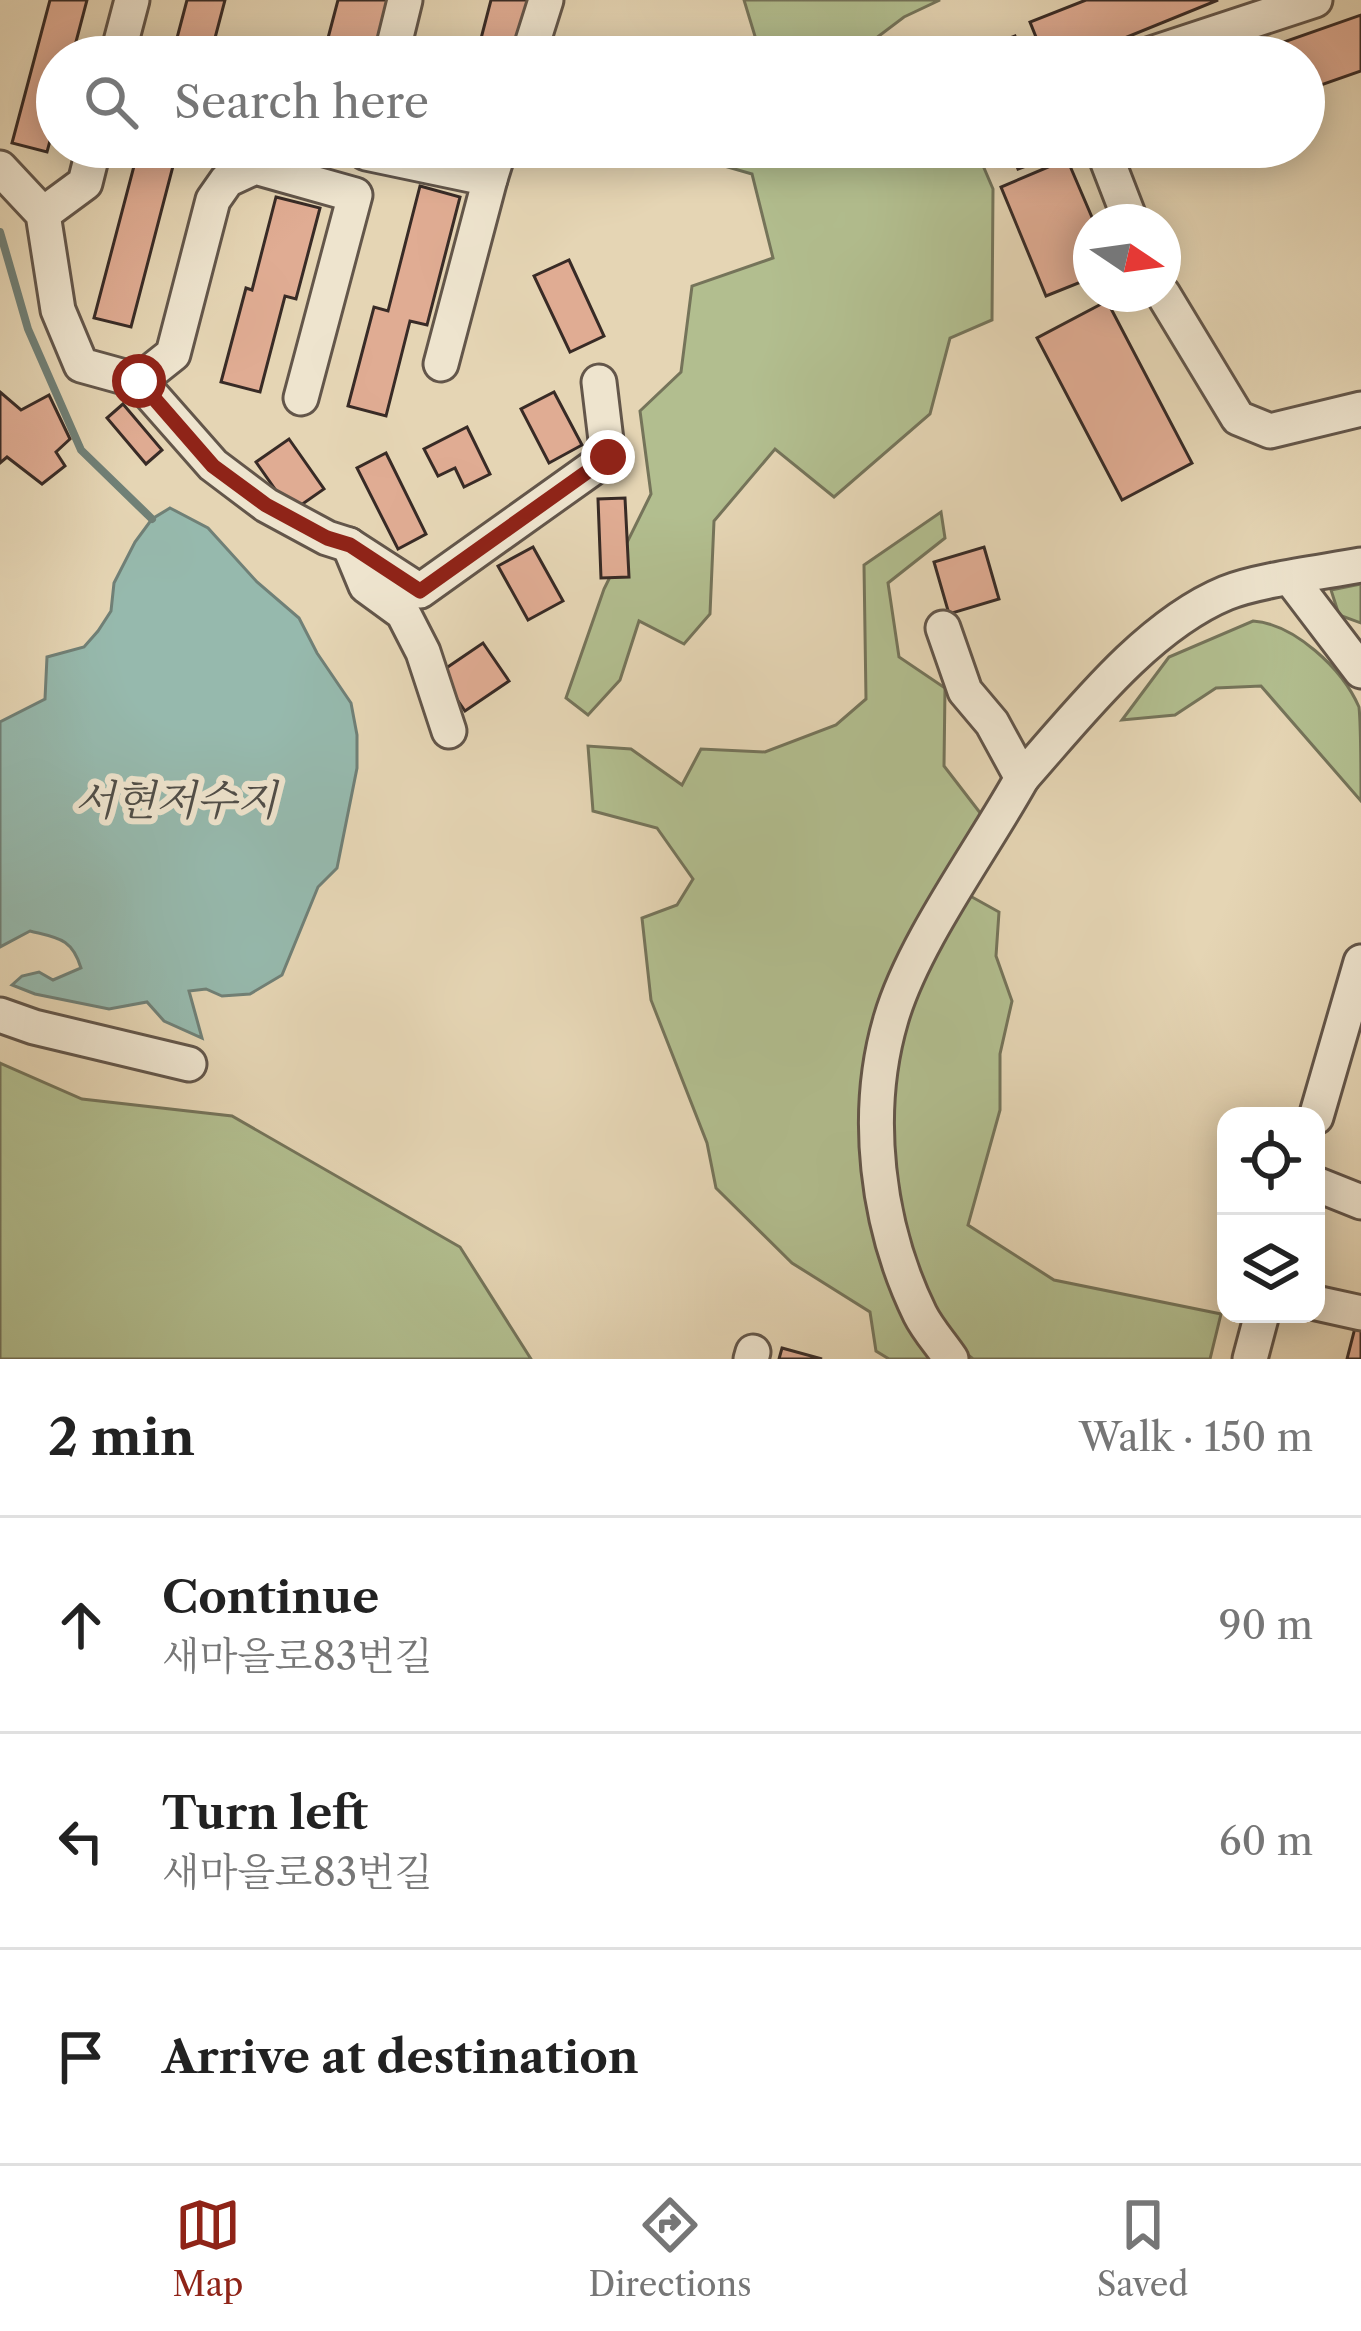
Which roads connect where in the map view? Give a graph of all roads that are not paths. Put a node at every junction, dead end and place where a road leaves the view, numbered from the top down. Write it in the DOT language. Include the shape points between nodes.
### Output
graph roads {
  1 [pos="132,0"];
  2 [pos="405,0"];
  3 [pos="546,0"];
  4 [pos="1315,0"];
  5 [pos="123,36"];
  6 [pos="396,36"];
  7 [pos="535,36"];
  8 [pos="1206,36"];
  9 [pos="0,168"];
  10 [pos="89,168"];
  11 [pos="252,168"];
  12 [pos="258,168"];
  13 [pos="363,168"];
  14 [pos="494,168"];
  15 [pos="1110,168"];
  16 [pos="356,195"];
  17 [pos="1124,204"];
  18 [pos="43,214"];
  19 [pos="1174,312"];
  20 [pos="441,364"];
  21 [pos="139,381"];
  22 [pos="599,382"];
  23 [pos="301,398"];
  24 [pos="1361,409"];
  25 [pos="350,545"];
  26 [pos="1361,565"];
  27 [pos="1291,579"];
  28 [pos="944,628"];
  29 [pos="1361,671"];
  30 [pos="448,731"];
  31 [pos="1022,778"];
  32 [pos="1361,962"];
  33 [pos="0,1015"];
  34 [pos="189,1064"];
  35 [pos="1319,1107"];
  36 [pos="1325,1188"];
  37 [pos="1361,1202"];
  38 [pos="1325,1305"];
  39 [pos="1361,1313"];
  40 [pos="1260,1323"];
  41 [pos="951,1359"];
  42 [pos="1250,1359"];
  1 -- 5 [label="street"];
  2 -- 6 [label="street"];
  3 -- 7 [label="street"];
  4 -- 8 [label="street"];
  9 -- 18 [label="street"];
  10 -- 18 [label="street" via="85,183"];
  11 -- 21 [label="street" via="213,200 173,354"];
  12 -- 16 [label="street"];
  13 -- 16 [label="street"];
  14 -- 20 [label="street"];
  15 -- 17 [label="street"];
  16 -- 23 [label="street"];
  18 -- 21 [label="street" via="58,310 81,365"];
  19 -- 24 [label="street" via="1238,418 1270,431"];
  21 -- 25 [label="street" via="213,466 266,505"];
  22 -- 25 [label="street" via="608,457 420,591"];
  25 -- 30 [label="street" via="366,586 403,613"];
  26 -- 27 [label="street"];
  27 -- 29 [label="street"];
  27 -- 31 [label="street" via="1226,593 1172,626 1105,685"];
  28 -- 31 [label="street" via="965,692"];
  31 -- 41 [label="street" via="928,937 891,1019 875,1119 888,1231 921,1316"];
  32 -- 35 [label="street"];
  33 -- 34 [label="street"];
  36 -- 37 [label="street"];
  38 -- 39 [label="street"];
  40 -- 42 [label="street"];
}
